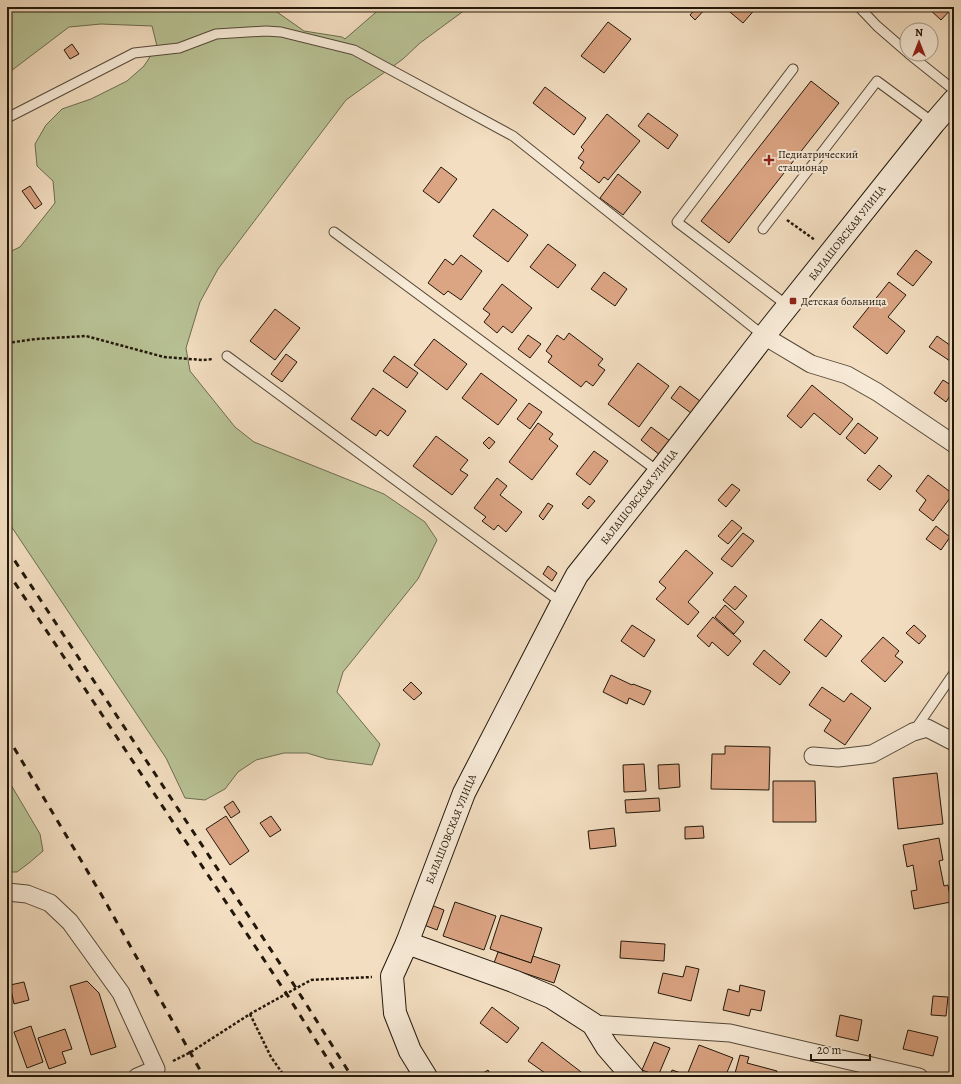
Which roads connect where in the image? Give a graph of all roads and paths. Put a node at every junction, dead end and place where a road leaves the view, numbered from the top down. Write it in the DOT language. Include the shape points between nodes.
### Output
graph roads {
  1 [pos="859,7"];
  2 [pos="899,45"];
  3 [pos="919,62"];
  4 [pos="793,69"];
  5 [pos="954,90"];
  6 [pos="954,100"];
  7 [pos="7,118"];
  8 [pos="934,123"];
  9 [pos="763,229"];
  10 [pos="334,232"];
  11 [pos="788,306"];
  12 [pos="764,336"];
  13 [pos="7,343"];
  14 [pos="227,356"];
  15 [pos="954,444"];
  16 [pos="659,472"];
  17 [pos="562,603"];
  18 [pos="954,673"];
  19 [pos="913,732"];
  20 [pos="954,742"];
  21 [pos="813,756"];
  22 [pos="7,892"];
  23 [pos="407,944"];
  24 [pos="392,976"];
  25 [pos="250,1014"];
  26 [pos="593,1024"];
  27 [pos="156,1070"];
  28 [pos="137,1077"];
  29 [pos="285,1077"];
  30 [pos="426,1077"];
  31 [pos="633,1077"];
  32 [pos="919,1077"];
  1 -- 2 [label="lane"];
  3 -- 5 [label="lane"];
  4 -- 11 [label="lane" via="677,222"];
  6 -- 8 [label="street, БАЛАШОВСКАЯ УЛИЦА"];
  7 -- 12 [label="lane" via="134,53 178,48 216,34 266,30 354,50 512,136"];
  8 -- 9 [label="lane" via="877,81"];
  8 -- 11 [label="street, БАЛАШОВСКАЯ УЛИЦА"];
  10 -- 16 [label="lane"];
  11 -- 12 [label="street, БАЛАШОВСКАЯ УЛИЦА"];
  12 -- 15 [label="street" via="811,364 847,375 878,392"];
  12 -- 16 [label="street, БАЛАШОВСКАЯ УЛИЦА"];
  13 -- 14 [label="path" via="86,336 164,357 203,360"];
  14 -- 17 [label="lane"];
  16 -- 17 [label="street, БАЛАШОВСКАЯ УЛИЦА" via="578,575"];
  17 -- 23 [label="street, БАЛАШОВСКАЯ УЛИЦА" via="464,793"];
  18 -- 19 [label="lane"];
  19 -- 20 [label="street" via="927,728"];
  19 -- 21 [label="street" via="872,754 838,758"];
  22 -- 27 [label="street" via="27,894 50,903 70,922 121,993"];
  23 -- 24 [label="street, БАЛАШОВСКАЯ УЛИЦА"];
  23 -- 26 [label="street" via="551,997"];
  24 -- 25 [label="path" via="311,980"];
  24 -- 30 [label="street" via="395,1013 410,1051"];
  25 -- 27 [label="path" via="191,1052"];
  25 -- 29 [label="path"];
  26 -- 31 [label="street" via="607,1047"];
  26 -- 32 [label="street" via="730,1033"];
  27 -- 28 [label="street"];
}
